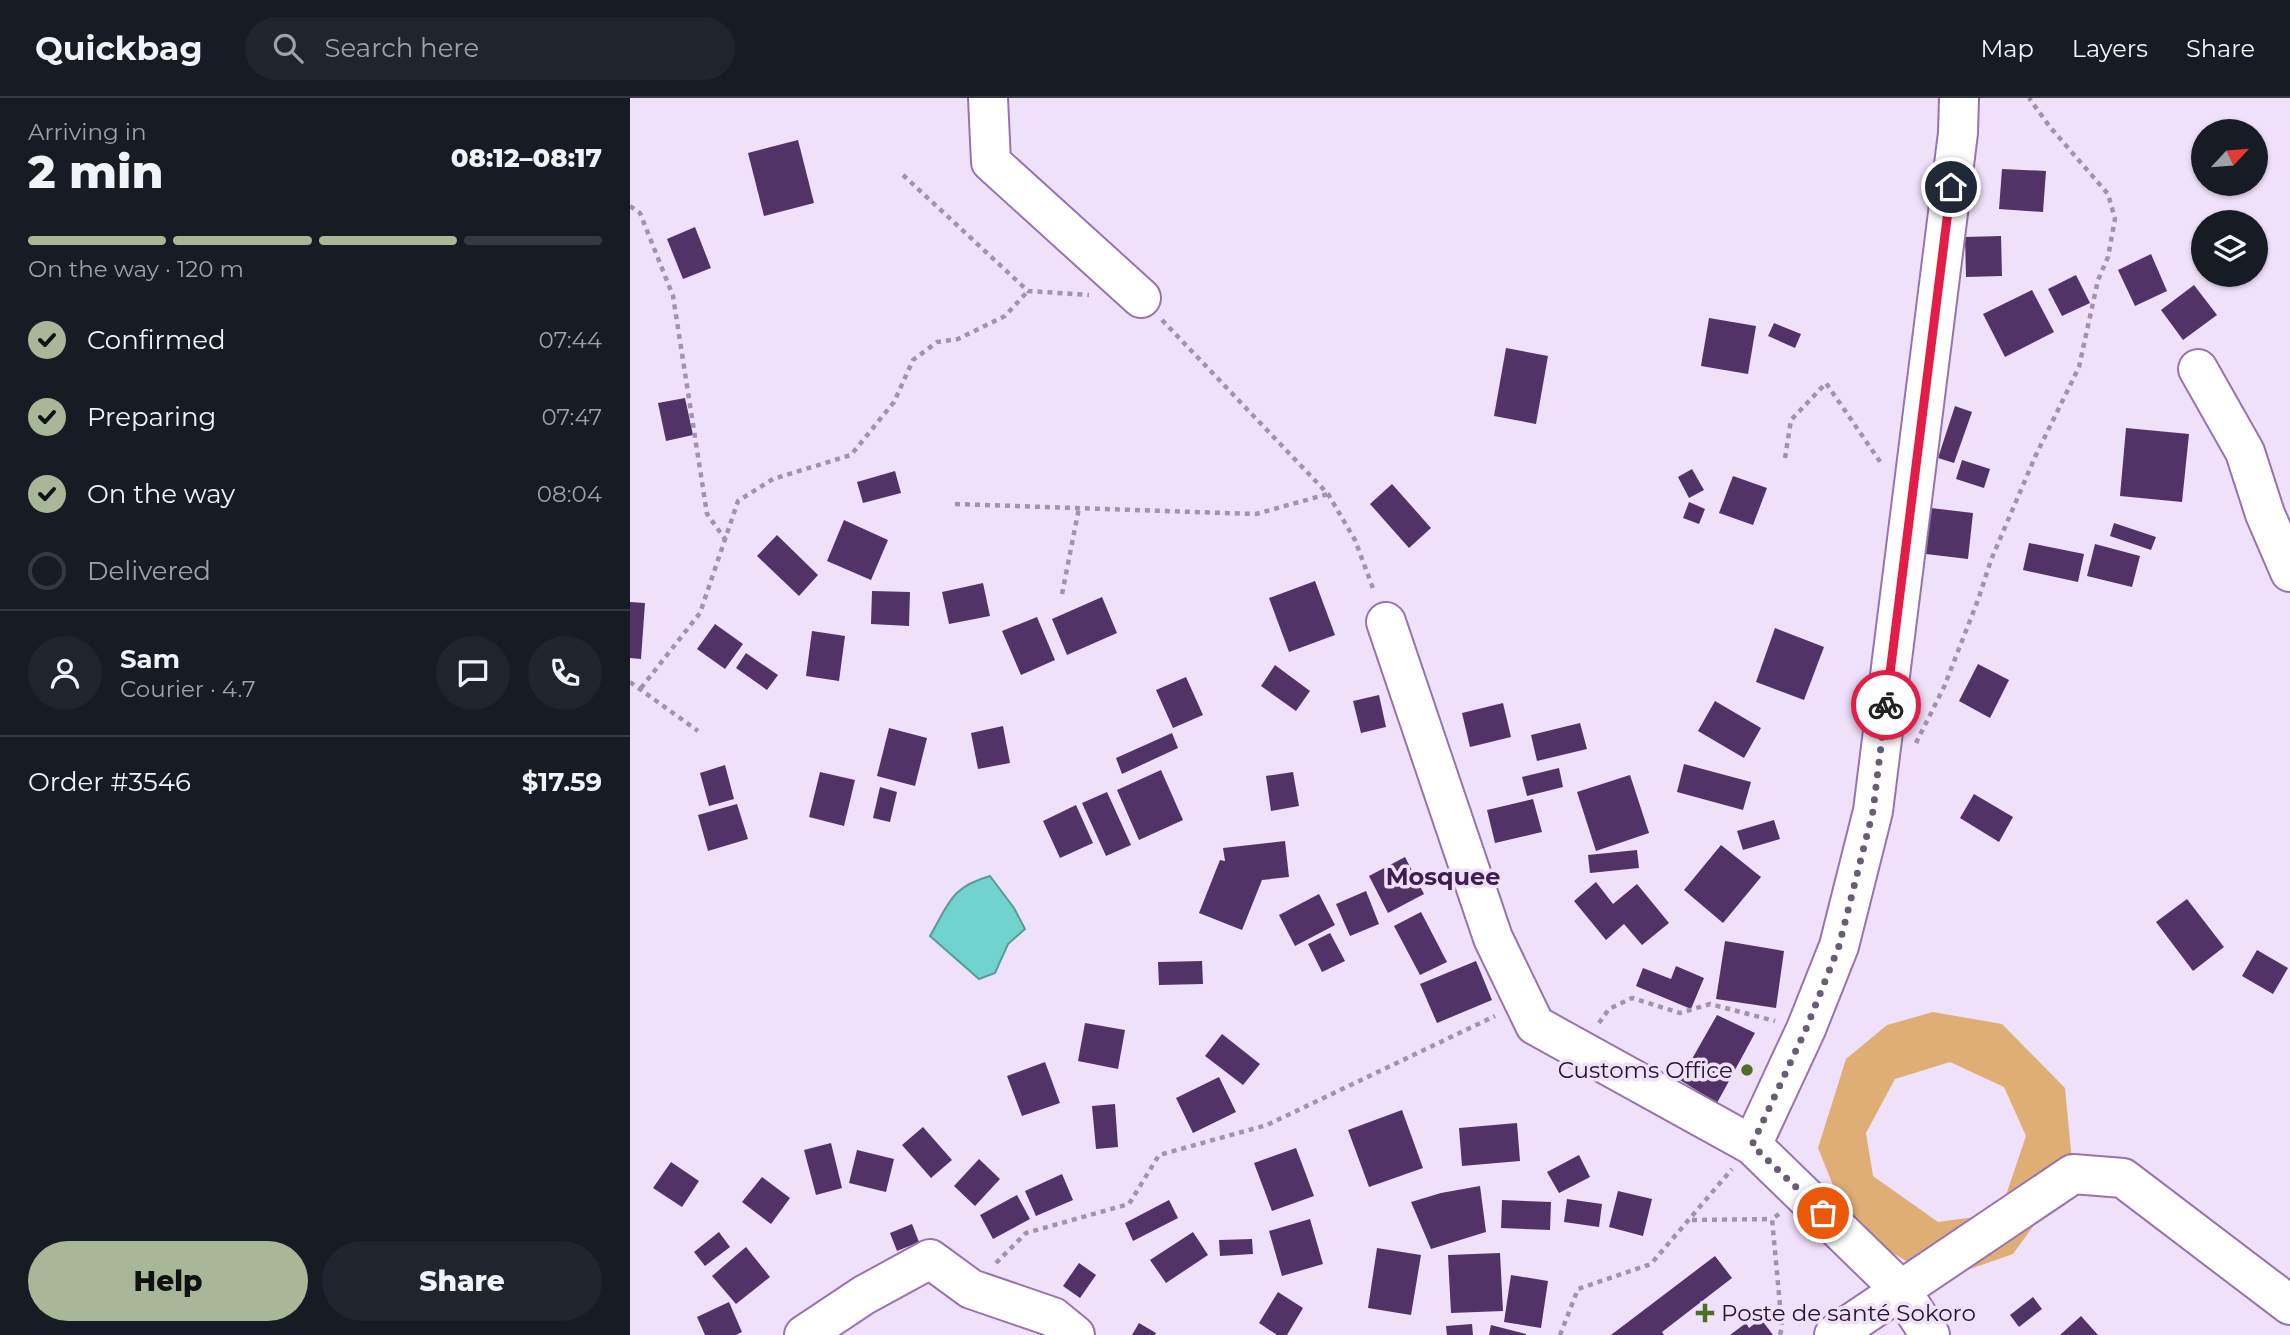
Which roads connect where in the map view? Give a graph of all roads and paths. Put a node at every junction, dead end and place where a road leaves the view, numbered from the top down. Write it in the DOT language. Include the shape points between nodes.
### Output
graph roads {
  1 [pos="988,98"];
  2 [pos="1959,98"];
  3 [pos="2029,98"];
  4 [pos="903,175"];
  5 [pos="630,206"];
  6 [pos="1028,291"];
  7 [pos="1091,295"];
  8 [pos="1141,299"];
  9 [pos="2199,369"];
  10 [pos="1785,458"];
  11 [pos="1328,494"];
  12 [pos="955,504"];
  13 [pos="1079,508"];
  14 [pos="1910,508"];
  15 [pos="725,540"];
  16 [pos="2290,572"];
  17 [pos="1062,594"];
  18 [pos="1386,622"];
  19 [pos="630,682"];
  20 [pos="640,688"];
  21 [pos="698,731"];
  22 [pos="1910,755"];
  23 [pos="1524,1002"];
  24 [pos="1806,1029"];
  25 [pos="1580,1049"];
  26 [pos="1752,1145"];
  27 [pos="1803,1194"];
  28 [pos="1772,1219"];
  29 [pos="1691,1220"];
  30 [pos="971,1289"];
  31 [pos="1900,1289"];
  32 [pos="2290,1305"];
  33 [pos="804,1335"];
  34 [pos="1075,1335"];
  35 [pos="1560,1335"];
  36 [pos="1780,1335"];
  37 [pos="1833,1335"];
  38 [pos="1930,1335"];
  1 -- 8 [label="street" via="991,162"];
  2 -- 14 [label="street"];
  3 -- 22 [label="path" via="2108,194 2115,219 2079,367 2030,468 1944,687"];
  4 -- 6 [label="path"];
  5 -- 15 [label="path" via="640,213 673,296 707,514"];
  6 -- 7 [label="path"];
  6 -- 15 [label="path" via="1005,316 958,339 937,342 913,360 894,402 851,455 773,479 738,501"];
  8 -- 11 [label="path"];
  9 -- 16 [label="street" via="2245,452"];
  10 -- 14 [label="path" via="1791,420 1826,383"];
  11 -- 13 [label="path" via="1256,514"];
  11 -- 18 [label="path" via="1355,540"];
  12 -- 13 [label="path"];
  13 -- 17 [label="path"];
  14 -- 24 [label="street" via="1873,811 1839,946"];
  15 -- 20 [label="path" via="700,613"];
  18 -- 23 [label="street" via="1493,938"];
  19 -- 20 [label="path"];
  20 -- 21 [label="path"];
  23 -- 25 [label="street" via="1535,1025"];
  23 -- 30 [label="path" via="1267,1125 1159,1155 1129,1205 1026,1233"];
  24 -- 25 [label="path" via="1710,1004 1681,1013 1632,998 1609,1009"];
  24 -- 26 [label="street"];
  25 -- 26 [label="street"];
  26 -- 27 [label="street"];
  26 -- 29 [label="path"];
  27 -- 28 [label="path"];
  27 -- 31 [label="street"];
  28 -- 29 [label="path"];
  28 -- 36 [label="path"];
  29 -- 35 [label="path" via="1651,1264 1578,1289"];
  30 -- 33 [label="street" via="930,1259"];
  30 -- 34 [label="street" via="1054,1317"];
  31 -- 32 [label="street" via="2073,1174 2123,1178"];
  31 -- 37 [label="street"];
  31 -- 38 [label="street"];
}
